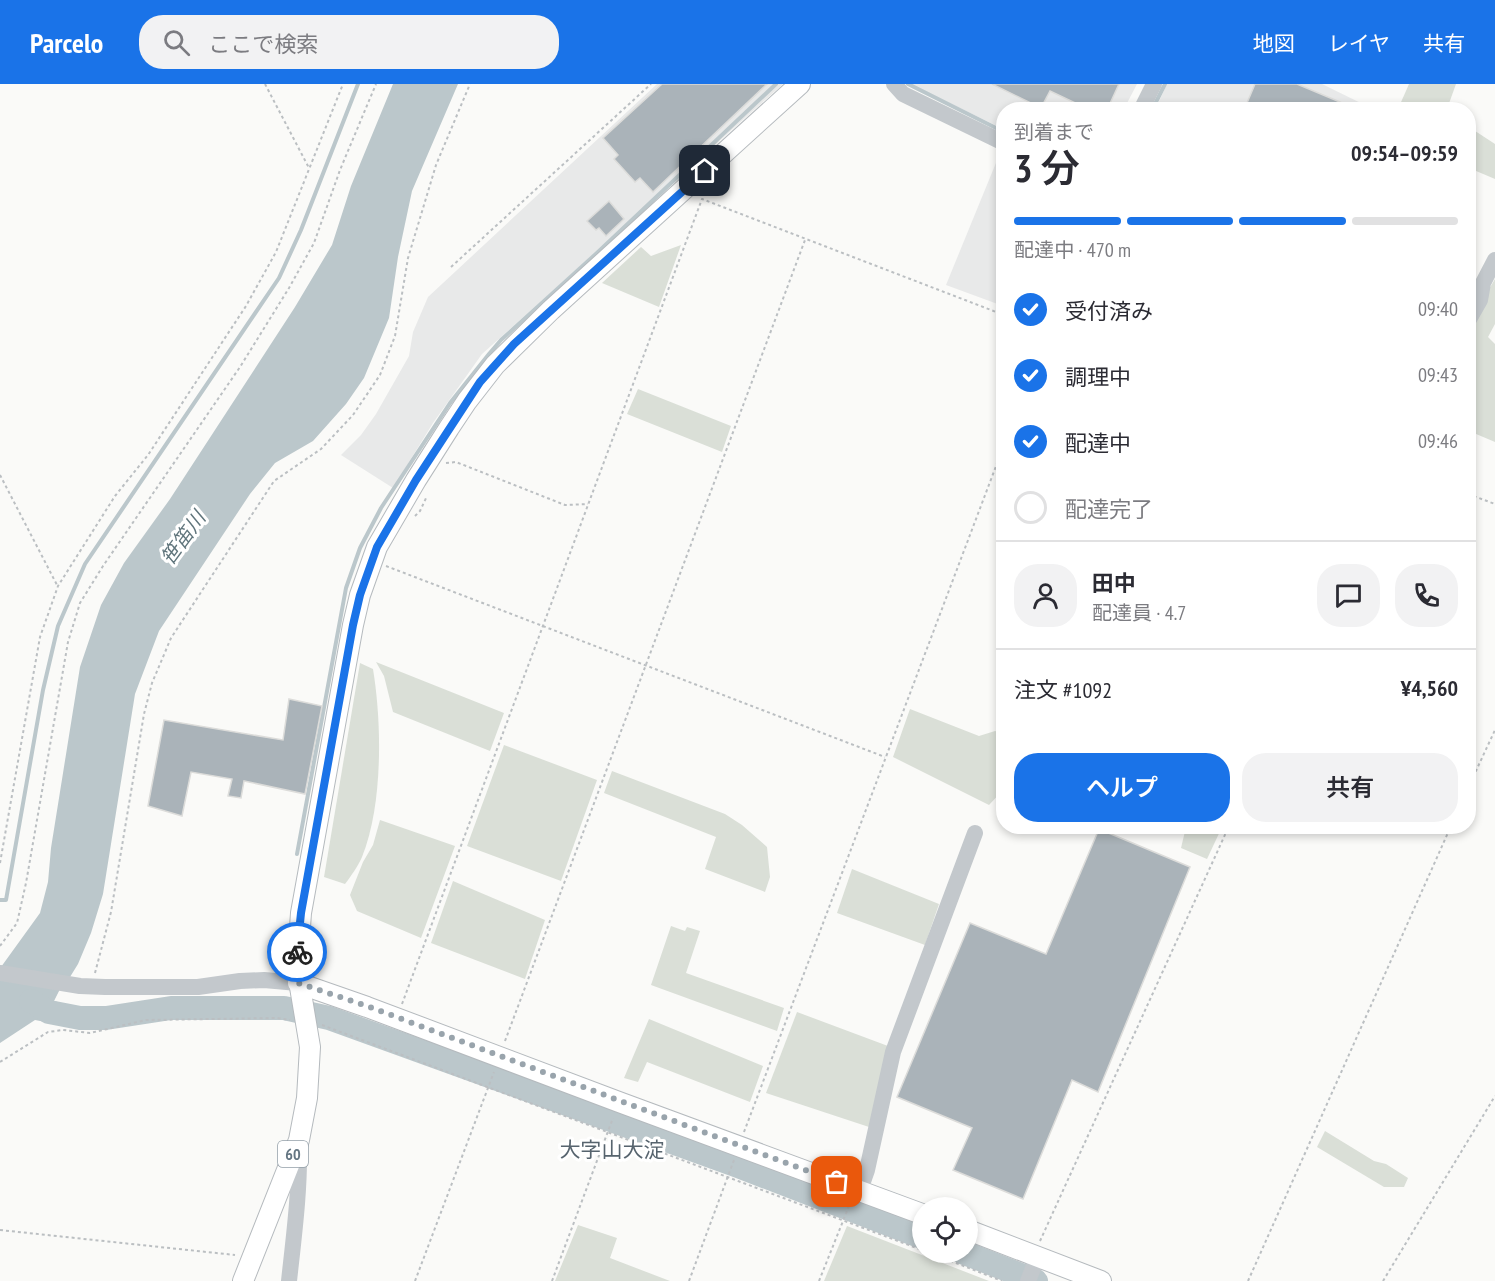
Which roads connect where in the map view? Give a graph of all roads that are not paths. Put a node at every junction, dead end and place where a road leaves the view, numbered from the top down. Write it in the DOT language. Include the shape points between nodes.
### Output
graph roads {
  1 [pos="800,84"];
  2 [pos="894,84"];
  3 [pos="1154,84"];
  4 [pos="1145,102"];
  5 [pos="996,139"];
  6 [pos="1495,260"];
  7 [pos="1476,284"];
  8 [pos="1476,307"];
  9 [pos="975,833"];
  10 [pos="0,973"];
  11 [pos="298,983"];
  12 [pos="299,1140"];
  13 [pos="856,1195"];
  14 [pos="912,1211"];
  15 [pos="978,1235"];
  16 [pos="1034,1264"];
  17 [pos="243,1281"];
  18 [pos="289,1281"];
  19 [pos="1101,1281"];
  1 -- 11 [label="main road, 60" via="495,365 467,401 377,547 353,625 301,913"];
  2 -- 5 [label="street" via="903,94"];
  3 -- 4 [label="street"];
  6 -- 7 [label="street"];
  7 -- 8 [label="street" via="1480,300"];
  9 -- 13 [label="street" via="893,1052 867,1170"];
  10 -- 11 [label="street" via="86,986 138,988 264,980"];
  11 -- 12 [label="main road, 60" via="310,1047 307,1098"];
  11 -- 13 [label="main road" via="397,1018 498,1061 739,1147"];
  12 -- 17 [label="main road, 60"];
  12 -- 18 [label="street" via="300,1175"];
  13 -- 14 [label="main road"];
  15 -- 16 [label="main road"];
  16 -- 19 [label="main road"];
}
